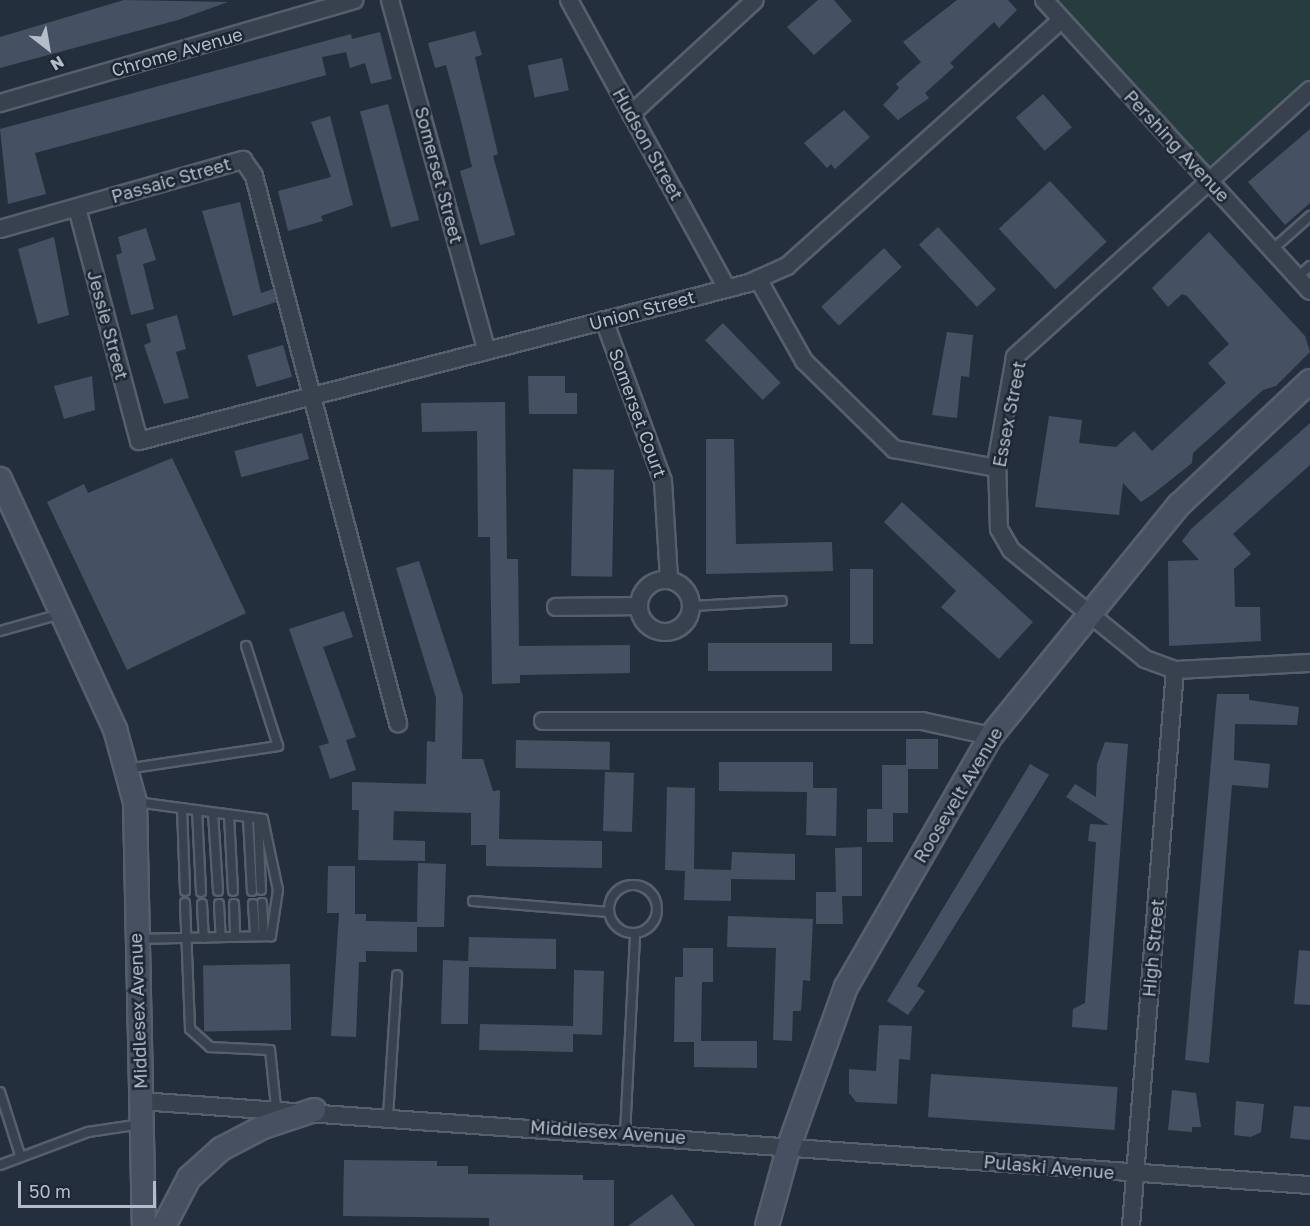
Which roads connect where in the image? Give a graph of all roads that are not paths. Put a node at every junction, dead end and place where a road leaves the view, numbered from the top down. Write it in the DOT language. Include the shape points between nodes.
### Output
graph roads {
  1 [pos="354,0"];
  2 [pos="390,0"];
  3 [pos="568,0"];
  4 [pos="755,0"];
  5 [pos="1044,0"];
  6 [pos="1061,20"];
  7 [pos="1310,90"];
  8 [pos="0,103"];
  9 [pos="631,114"];
  10 [pos="1208,181"];
  11 [pos="77,208"];
  12 [pos="1310,216"];
  13 [pos="0,229"];
  14 [pos="1273,249"];
  15 [pos="1304,272"];
  16 [pos="758,279"];
  17 [pos="727,288"];
  18 [pos="1310,291"];
  19 [pos="604,320"];
  20 [pos="487,351"];
  21 [pos="1310,381"];
  22 [pos="309,398"];
  23 [pos="139,441"];
  24 [pos="997,468"];
  25 [pos="0,479"];
  26 [pos="669,580"];
  27 [pos="782,601"];
  28 [pos="638,606"];
  29 [pos="692,606"];
  30 [pos="556,607"];
  31 [pos="63,614"];
  32 [pos="1093,615"];
  33 [pos="0,631"];
  34 [pos="246,646"];
  35 [pos="1310,663"];
  36 [pos="1175,670"];
  37 [pos="543,721"];
  38 [pos="398,723"];
  39 [pos="991,736"];
  40 [pos="126,769"];
  41 [pos="135,802"];
  42 [pos="182,808"];
  43 [pos="197,810"];
  44 [pos="213,813"];
  45 [pos="229,815"];
  46 [pos="248,818"];
  47 [pos="258,819"];
  48 [pos="185,891"];
  49 [pos="218,891"];
  50 [pos="233,891"];
  51 [pos="201,892"];
  52 [pos="473,901"];
  53 [pos="185,903"];
  54 [pos="257,903"];
  55 [pos="202,904"];
  56 [pos="219,904"];
  57 [pos="234,904"];
  58 [pos="609,912"];
  59 [pos="635,934"];
  60 [pos="259,936"];
  61 [pos="221,937"];
  62 [pos="235,937"];
  63 [pos="186,938"];
  64 [pos="204,938"];
  65 [pos="136,939"];
  66 [pos="397,975"];
  67 [pos="0,1092"];
  68 [pos="141,1101"];
  69 [pos="276,1107"];
  70 [pos="314,1110"];
  71 [pos="388,1116"];
  72 [pos="141,1124"];
  73 [pos="625,1134"];
  74 [pos="789,1146"];
  75 [pos="20,1155"];
  76 [pos="0,1165"];
  77 [pos="1135,1173"];
  78 [pos="1310,1185"];
  79 [pos="144,1226"];
  80 [pos="164,1226"];
  81 [pos="767,1226"];
  82 [pos="1131,1226"];
  1 -- 8 [label="street, Chrome Avenue"];
  2 -- 20 [label="street, Somerset Street"];
  3 -- 9 [label="street, Hudson Street"];
  4 -- 9 [label="street"];
  5 -- 6 [label="street, Pershing Avenue"];
  6 -- 10 [label="street, Pershing Avenue"];
  6 -- 16 [label="street, Union Street" via="788,266"];
  7 -- 10 [label="street, Essex Street"];
  9 -- 17 [label="street, Hudson Street"];
  10 -- 14 [label="street, Pershing Avenue"];
  10 -- 24 [label="street, Essex Street" via="1016,357"];
  11 -- 13 [label="street, Passaic Street"];
  11 -- 22 [label="street, Passaic Street" via="243,160 254,176"];
  11 -- 23 [label="street, Jessie Street"];
  12 -- 14 [label="lane"];
  14 -- 15 [label="street, Pershing Avenue"];
  15 -- 18 [label="street, Pershing Avenue"];
  16 -- 17 [label="street, Union Street"];
  16 -- 24 [label="street" via="804,361 894,449"];
  17 -- 19 [label="street, Union Street"];
  19 -- 20 [label="street, Union Street"];
  19 -- 26 [label="street, Somerset Court" via="663,481"];
  20 -- 22 [label="street, Union Street"];
  21 -- 32 [label="street, Roosevelt Avenue" via="1179,505"];
  22 -- 23 [label="street, Union Street"];
  22 -- 38 [label="street"];
  24 -- 32 [label="street, Essex Street" via="999,529 1011,550"];
  25 -- 31 [label="street, Middlesex Avenue"];
  26 -- 28 [label="street" via="647,586"];
  26 -- 29 [label="street" via="683,586"];
  27 -- 29 [label="lane"];
  28 -- 29 [label="street" via="650,628 668,633 685,624"];
  28 -- 30 [label="street"];
  31 -- 33 [label="lane"];
  31 -- 40 [label="street, Middlesex Avenue" via="115,729"];
  32 -- 36 [label="street, Essex Street" via="1145,659"];
  32 -- 39 [label="street, Roosevelt Avenue" via="1072,634"];
  34 -- 40 [label="lane" via="278,746"];
  35 -- 36 [label="street"];
  36 -- 77 [label="street, High Street"];
  37 -- 39 [label="street" via="922,721"];
  39 -- 74 [label="street, Roosevelt Avenue" via="846,987"];
  40 -- 41 [label="street, Middlesex Avenue"];
  41 -- 42 [label="lane"];
  41 -- 65 [label="street, Middlesex Avenue"];
  42 -- 43 [label="lane"];
  42 -- 48 [label="lane"];
  43 -- 44 [label="lane"];
  43 -- 51 [label="lane"];
  44 -- 45 [label="lane"];
  44 -- 49 [label="lane"];
  45 -- 46 [label="lane"];
  45 -- 50 [label="lane"];
  46 -- 47 [label="lane"];
  46 -- 47 [label="lane" via="257,890"];
  47 -- 60 [label="lane" via="263,819 278,890 271,936"];
  52 -- 58 [label="lane"];
  53 -- 63 [label="lane"];
  54 -- 60 [label="lane"];
  55 -- 64 [label="lane"];
  56 -- 61 [label="lane"];
  57 -- 62 [label="lane"];
  58 -- 59 [label="lane" via="619,929"];
  58 -- 59 [label="lane" via="618,890 627,885 647,889 657,906 656,916 645,930"];
  59 -- 73 [label="lane"];
  60 -- 62 [label="lane"];
  61 -- 62 [label="lane"];
  61 -- 64 [label="lane"];
  63 -- 64 [label="lane"];
  63 -- 65 [label="lane"];
  63 -- 69 [label="lane" via="190,1029 210,1047 270,1050"];
  65 -- 68 [label="street, Middlesex Avenue"];
  66 -- 71 [label="lane"];
  67 -- 75 [label="lane"];
  68 -- 69 [label="street, Middlesex Avenue"];
  68 -- 72 [label="street"];
  69 -- 70 [label="street, Middlesex Avenue"];
  70 -- 71 [label="street, Middlesex Avenue"];
  70 -- 80 [label="street" via="240,1137 214,1154 180,1190"];
  71 -- 73 [label="street, Middlesex Avenue"];
  72 -- 75 [label="lane" via="88,1132"];
  72 -- 79 [label="street"];
  73 -- 74 [label="street, Middlesex Avenue"];
  74 -- 77 [label="street, Pulaski Avenue"];
  74 -- 81 [label="street, Roosevelt Avenue"];
  75 -- 76 [label="lane"];
  77 -- 78 [label="street, Pulaski Avenue"];
  77 -- 82 [label="street, High Street"];
}
